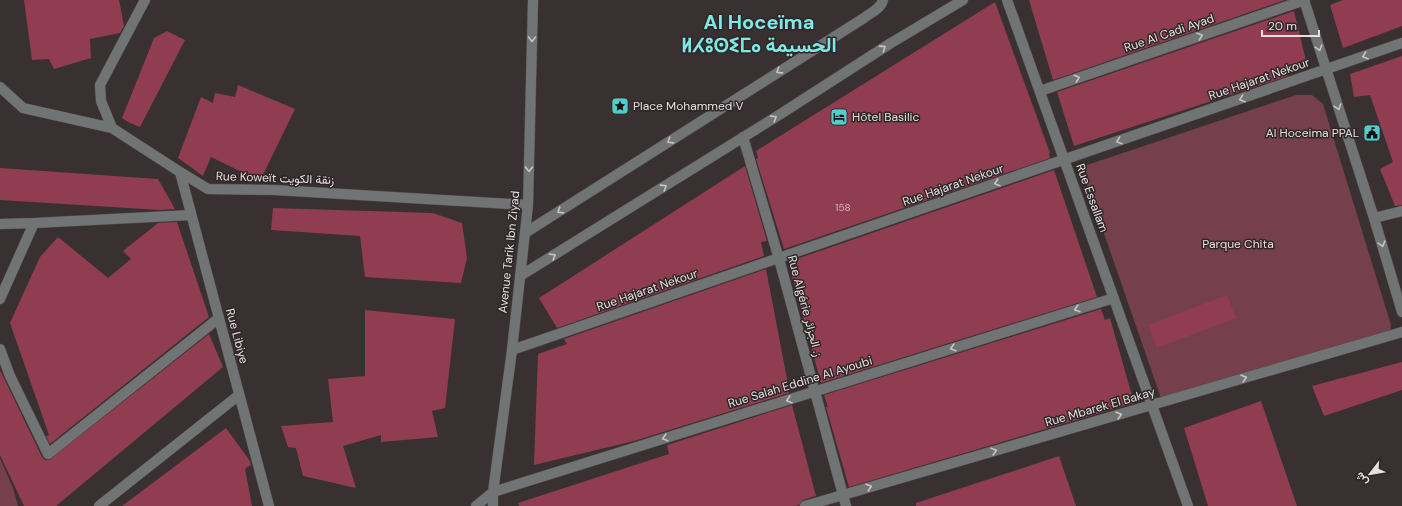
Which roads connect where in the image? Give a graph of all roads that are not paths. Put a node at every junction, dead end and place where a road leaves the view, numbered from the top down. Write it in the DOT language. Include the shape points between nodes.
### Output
graph roads {
  1 [pos="145,0"];
  2 [pos="533,0"];
  3 [pos="883,0"];
  4 [pos="963,0"];
  5 [pos="1008,0"];
  6 [pos="1304,0"];
  7 [pos="1402,43"];
  8 [pos="1325,70"];
  9 [pos="0,87"];
  10 [pos="1040,91"];
  11 [pos="112,128"];
  12 [pos="743,137"];
  13 [pos="1065,160"];
  14 [pos="180,172"];
  15 [pos="528,205"];
  16 [pos="1402,210"];
  17 [pos="191,215"];
  18 [pos="1374,218"];
  19 [pos="34,223"];
  20 [pos="0,224"];
  21 [pos="525,233"];
  22 [pos="779,259"];
  23 [pos="520,276"];
  24 [pos="1114,298"];
  25 [pos="0,300"];
  26 [pos="1402,312"];
  27 [pos="219,318"];
  28 [pos="1402,332"];
  29 [pos="0,349"];
  30 [pos="512,350"];
  31 [pos="815,391"];
  32 [pos="239,395"];
  33 [pos="1152,405"];
  34 [pos="493,492"];
  35 [pos="843,495"];
  36 [pos="99,506"];
  37 [pos="269,506"];
  38 [pos="476,506"];
  39 [pos="493,506"];
  40 [pos="805,506"];
  41 [pos="846,506"];
  42 [pos="1188,506"];
  1 -- 11 [label="street" via="100,85 100,101"];
  2 -- 15 [label="street, Avenue Tarik Ibn Ziyad, one-way"];
  3 -- 21 [label="street, one-way" via="882,4 864,18"];
  12 -- 4 [label="street, one-way"];
  5 -- 10 [label="street, Rue Essallam"];
  6 -- 8 [label="street, one-way"];
  10 -- 6 [label="street, Rue Al Cadi Ayad, one-way"];
  7 -- 8 [label="street, Rue Hajarat Nekour, one-way"];
  8 -- 13 [label="street, Rue Hajarat Nekour, one-way"];
  8 -- 18 [label="street, one-way"];
  9 -- 11 [label="street, Rue Koweït زنقة الكويت" via="24,108"];
  10 -- 13 [label="street, Rue Essallam"];
  11 -- 14 [label="street, Rue Koweït زنقة الكويت"];
  12 -- 22 [label="street, Rue Algérie ز. الجزائر"];
  23 -- 12 [label="street, one-way"];
  13 -- 22 [label="street, Rue Hajarat Nekour, one-way"];
  13 -- 24 [label="street, Rue Essallam"];
  14 -- 15 [label="street, Rue Koweït زنقة الكويت" via="208,189 275,190"];
  14 -- 17 [label="street, Rue Libiye"];
  15 -- 21 [label="street, Avenue Tarik Ibn Ziyad"];
  16 -- 18 [label="street"];
  17 -- 19 [label="street"];
  17 -- 27 [label="street, Rue Libiye"];
  18 -- 26 [label="street, one-way"];
  19 -- 20 [label="street"];
  19 -- 25 [label="street"];
  21 -- 23 [label="street, Avenue Tarik Ibn Ziyad"];
  22 -- 30 [label="street, Rue Hajarat Nekour"];
  22 -- 31 [label="street, Rue Algérie ز. الجزائر"];
  23 -- 30 [label="street, Avenue Tarik Ibn Ziyad"];
  24 -- 31 [label="street, Rue Salah Eddine Al Ayoubi, one-way"];
  24 -- 33 [label="street, Rue Essallam"];
  27 -- 29 [label="street" via="48,454 10,376"];
  27 -- 32 [label="street, Rue Libiye"];
  33 -- 28 [label="street, Rue Mbarek El Bakay, one-way"];
  30 -- 34 [label="street, Avenue Tarik Ibn Ziyad"];
  31 -- 34 [label="street, Rue Salah Eddine Al Ayoubi, one-way"];
  31 -- 35 [label="street, Rue Algérie ز. الجزائر"];
  32 -- 36 [label="street"];
  32 -- 37 [label="street, Rue Libiye"];
  35 -- 33 [label="street, Rue Mbarek El Bakay, one-way"];
  33 -- 42 [label="street, Rue Essallam"];
  34 -- 38 [label="street"];
  34 -- 39 [label="street, Avenue Tarik Ibn Ziyad"];
  35 -- 40 [label="street, Rue Mbarek El Bakay"];
  35 -- 41 [label="street, Rue Algérie ز. الجزائر"];
}
